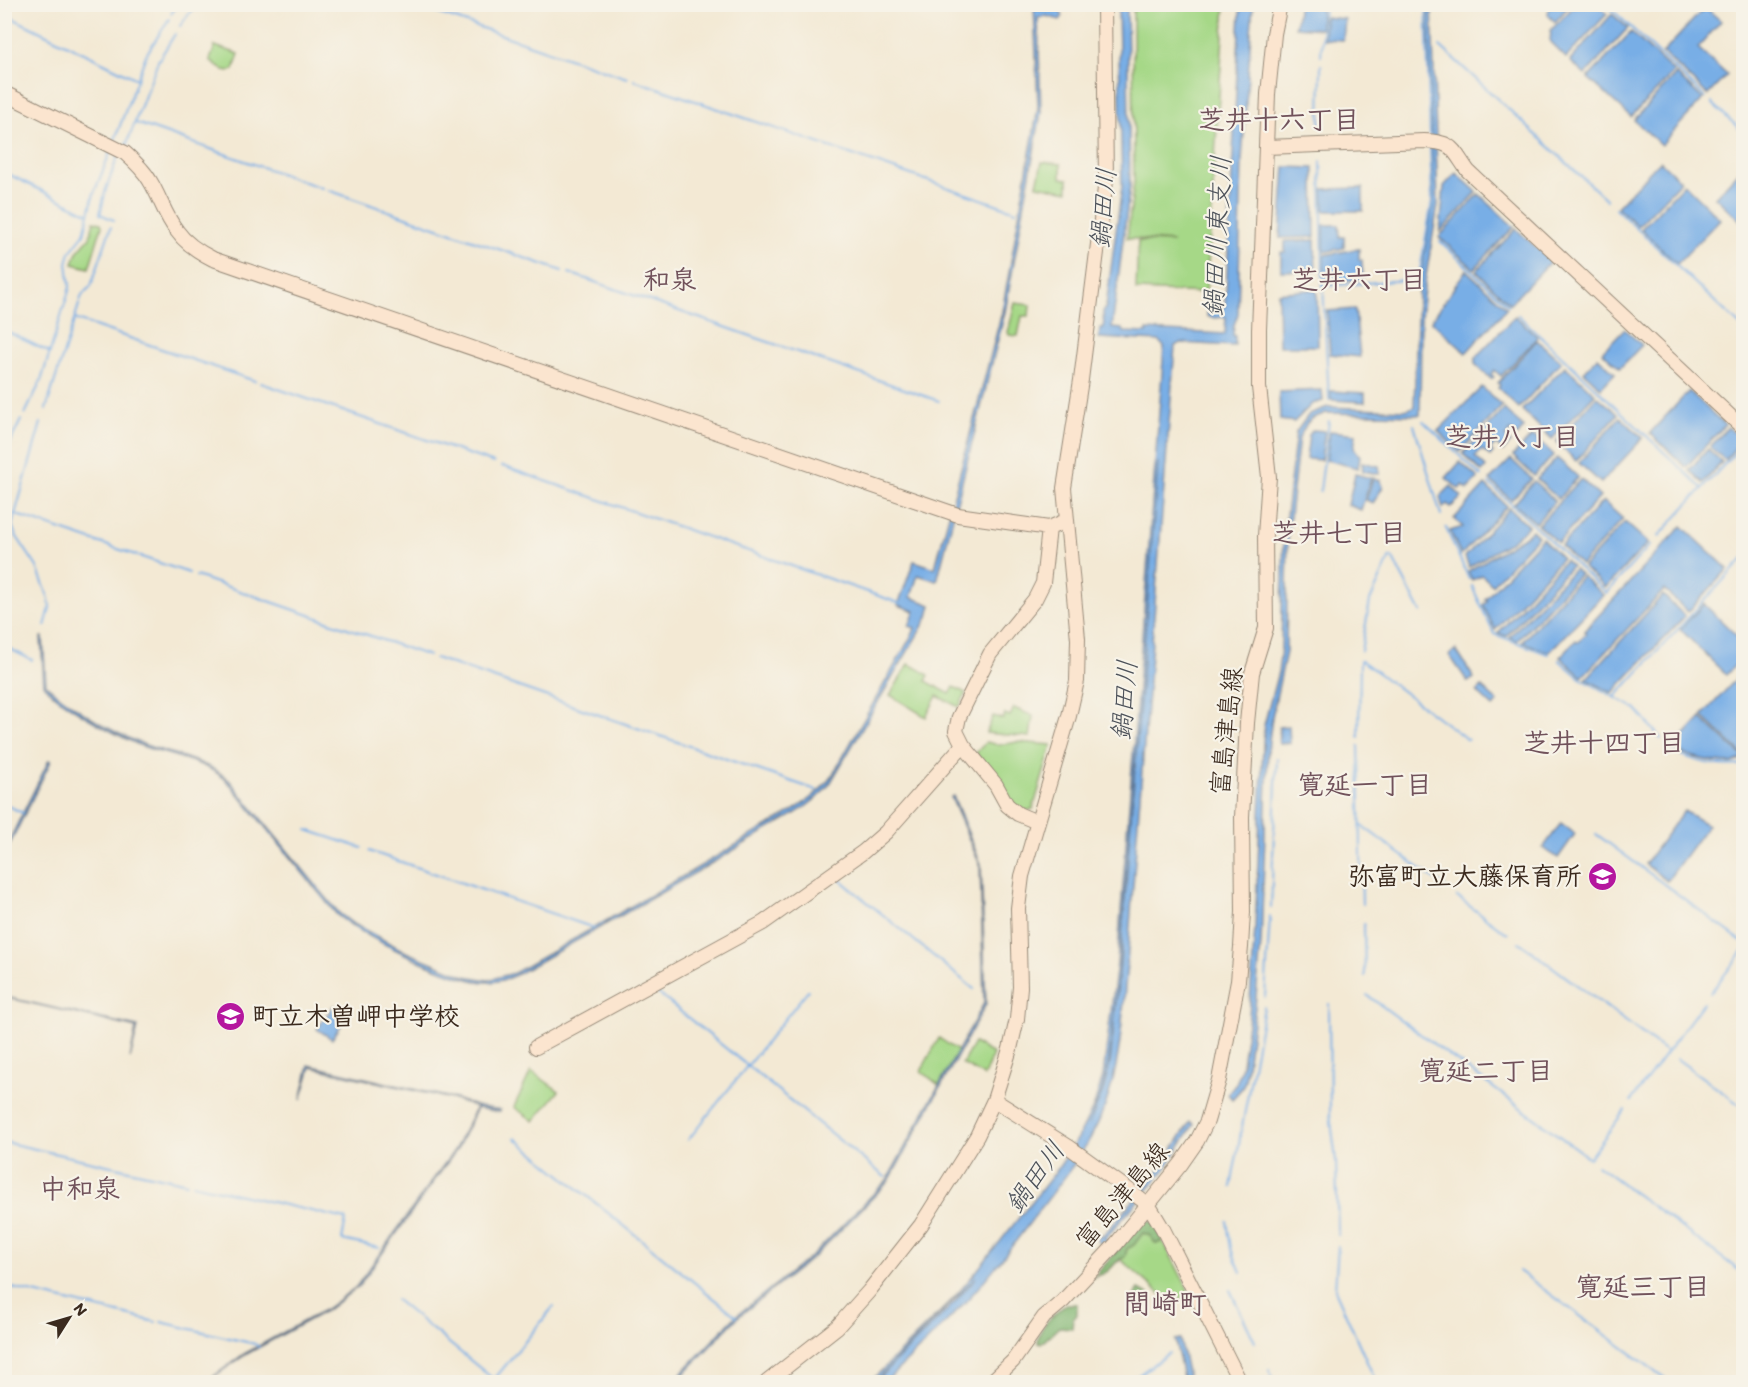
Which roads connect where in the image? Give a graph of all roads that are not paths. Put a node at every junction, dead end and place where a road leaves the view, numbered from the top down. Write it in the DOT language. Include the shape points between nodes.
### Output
graph roads {
  1 [pos="1104,4"];
  2 [pos="1280,4"];
  3 [pos="4,93"];
  4 [pos="1266,147"];
  5 [pos="1743,429"];
  6 [pos="1066,521"];
  7 [pos="1049,528"];
  8 [pos="963,745"];
  9 [pos="1037,822"];
  10 [pos="536,1047"];
  11 [pos="994,1100"];
  12 [pos="1142,1199"];
  13 [pos="767,1383"];
  14 [pos="991,1383"];
  15 [pos="1240,1383"];
  1 -- 6 [label="street" via="1107,180 1064,488"];
  2 -- 4 [label="street, 富島津島線" via="1268,94"];
  3 -- 7 [label="street" via="125,153 150,181 182,237 213,259 952,513"];
  4 -- 5 [label="street" via="1444,143 1456,151 1468,171"];
  4 -- 12 [label="street, 富島津島線" via="1259,387 1269,477 1266,628 1252,673 1247,723 1239,970 1219,1080 1207,1121 1181,1164"];
  6 -- 7 [label="street"];
  6 -- 9 [label="street" via="1078,639 1077,681"];
  7 -- 8 [label="street" via="1043,583 1035,599 990,654 958,717 956,731"];
  8 -- 9 [label="street" via="996,784 1007,805"];
  8 -- 10 [label="street" via="886,832 763,923"];
  9 -- 11 [label="street" via="1018,908 1017,1019"];
  11 -- 12 [label="street"];
  11 -- 13 [label="street" via="945,1190 876,1282 828,1336"];
  12 -- 14 [label="street, 富島津島線" via="1109,1252 1044,1317 1013,1361"];
  12 -- 15 [label="street" via="1163,1229"];
}
